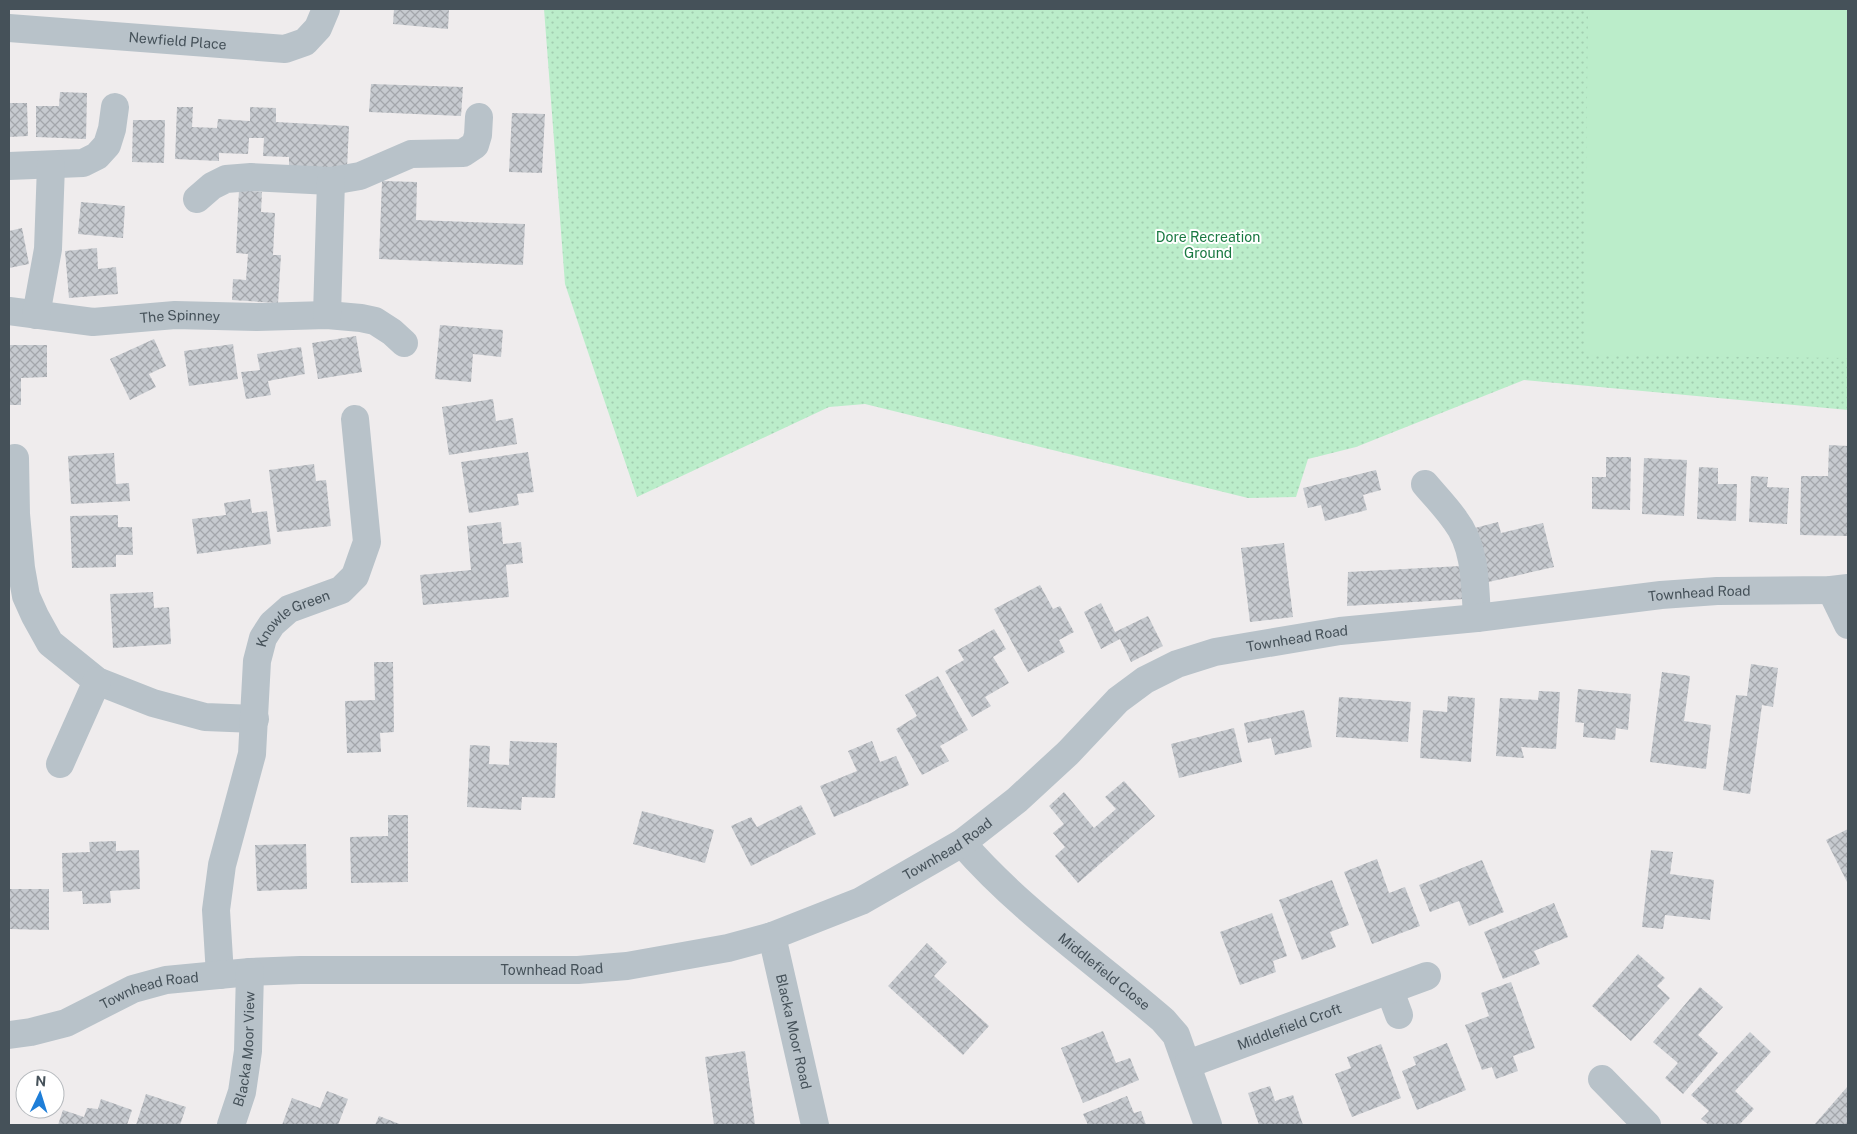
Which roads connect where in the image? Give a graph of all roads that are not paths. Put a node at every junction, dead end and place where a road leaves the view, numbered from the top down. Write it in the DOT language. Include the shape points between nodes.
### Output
graph roads {
  1 [pos="326,9"];
  2 [pos="9,28"];
  3 [pos="115,107"];
  4 [pos="479,117"];
  5 [pos="51,165"];
  6 [pos="9,166"];
  7 [pos="331,181"];
  8 [pos="197,199"];
  9 [pos="9,312"];
  10 [pos="36,315"];
  11 [pos="327,315"];
  12 [pos="404,343"];
  13 [pos="356,420"];
  14 [pos="15,458"];
  15 [pos="1425,484"];
  16 [pos="12,514"];
  17 [pos="1840,589"];
  18 [pos="1477,618"];
  19 [pos="1848,625"];
  20 [pos="97,681"];
  21 [pos="255,719"];
  22 [pos="60,764"];
  23 [pos="962,843"];
  24 [pos="772,936"];
  25 [pos="250,972"];
  26 [pos="220,975"];
  27 [pos="1427,976"];
  28 [pos="9,1035"];
  29 [pos="1188,1064"];
  30 [pos="1602,1079"];
  31 [pos="231,1125"];
  32 [pos="815,1125"];
  33 [pos="1208,1125"];
  34 [pos="1646,1125"];
  1 -- 2 [label="street, Newfield Place" via="318,28 305,42 285,49"];
  3 -- 5 [label="street" via="110,137 97,156 83,163"];
  4 -- 7 [label="street" via="475,146 463,153 411,154 360,176"];
  5 -- 6 [label="street"];
  5 -- 10 [label="street" via="48,248"];
  7 -- 8 [label="street" via="226,179"];
  7 -- 11 [label="street"];
  9 -- 10 [label="street, The Spinney"];
  10 -- 11 [label="street, The Spinney" via="93,322 175,315"];
  11 -- 12 [label="street, The Spinney" via="375,321"];
  13 -- 21 [label="street, Knowle Green" via="367,542 362,560 355,576 341,590 289,609 272,624 263,638 257,661"];
  14 -- 16 [label="street"];
  15 -- 18 [label="street" via="1456,521 1467,542 1474,571"];
  16 -- 20 [label="street" via="26,596 35,616 50,643"];
  17 -- 18 [label="street, Townhead Road" via="1717,591"];
  17 -- 19 [label="street"];
  18 -- 23 [label="street, Townhead Road" via="1340,631 1215,652 1177,664 1144,680 1118,700 1017,800"];
  20 -- 21 [label="street" via="153,703 205,717"];
  20 -- 22 [label="street"];
  21 -- 26 [label="street, Knowle Green" via="252,754 222,865 216,910"];
  23 -- 24 [label="street, Townhead Road" via="861,901"];
  23 -- 29 [label="street, Middlefield Close" via="997,880 1061,937 1163,1020 1176,1036"];
  24 -- 25 [label="street, Townhead Road" via="678,958 578,970"];
  24 -- 32 [label="street, Blacka Moor Road"];
  25 -- 26 [label="street, Townhead Road"];
  25 -- 31 [label="street, Blacka Moor View" via="248,1051 242,1092"];
  26 -- 28 [label="street, Townhead Road" via="166,980 133,989 66,1022"];
  27 -- 29 [label="street, Middlefield Croft" via="1394,1003"];
  29 -- 33 [label="street, Middlefield Close"];
  30 -- 34 [label="street"];
}
